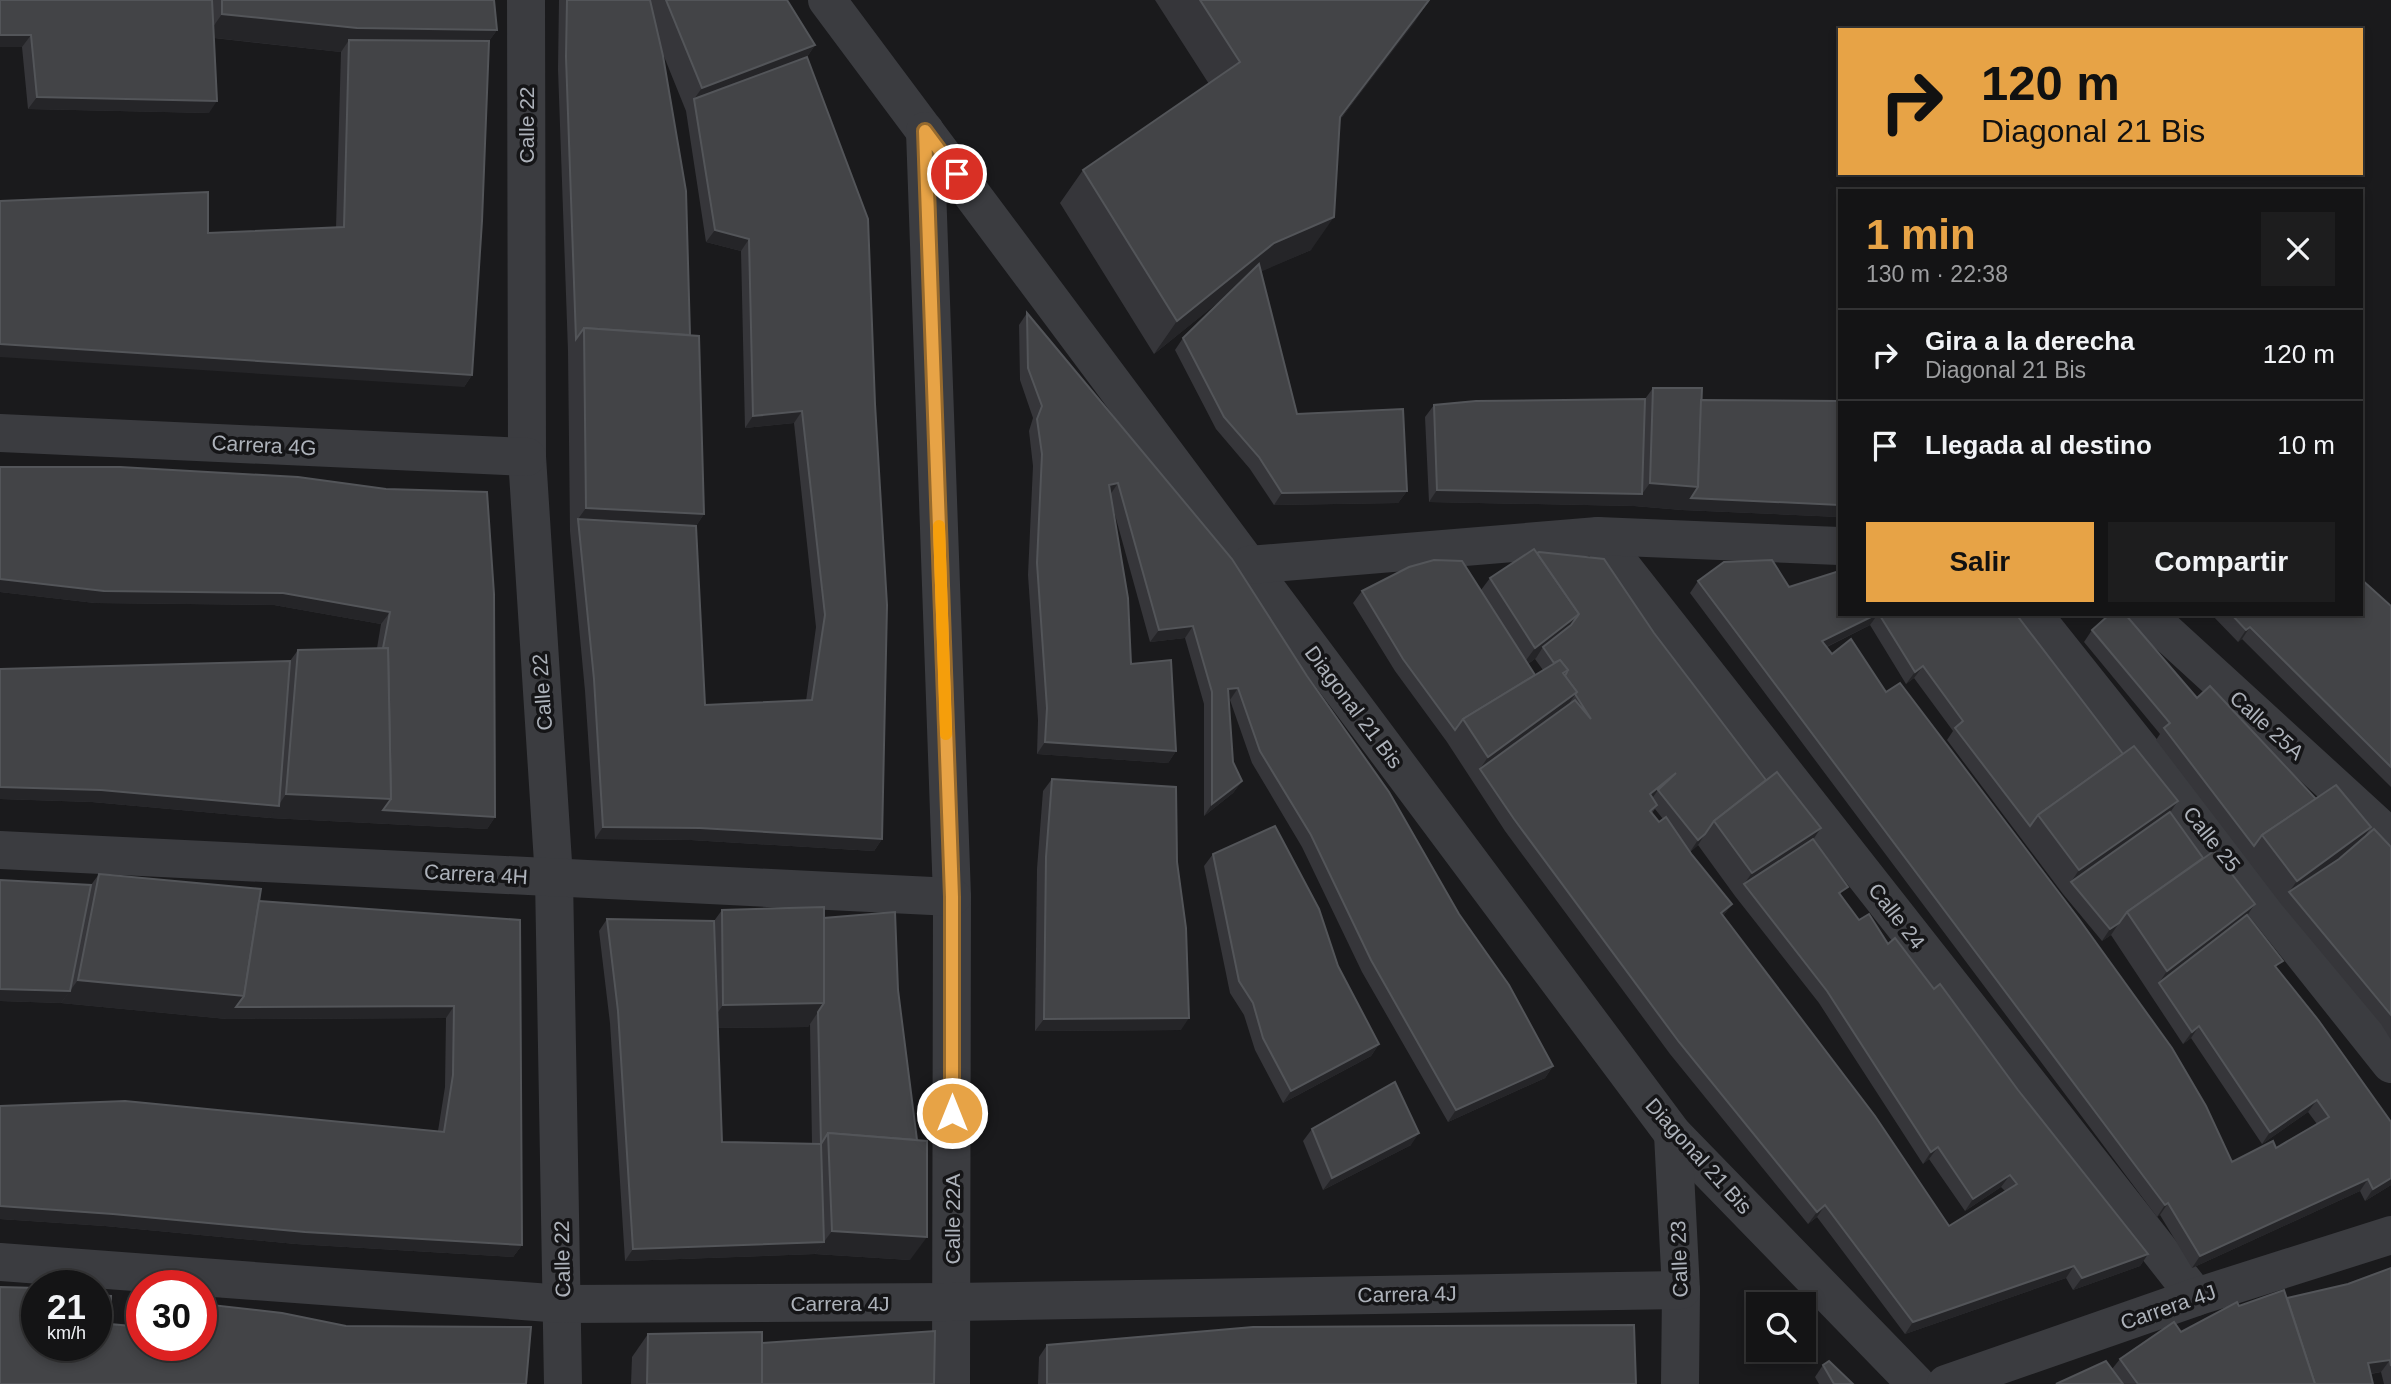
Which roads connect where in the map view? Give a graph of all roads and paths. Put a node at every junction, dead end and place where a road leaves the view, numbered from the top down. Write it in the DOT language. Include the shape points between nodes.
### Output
graph roads {
  1 [pos="526,0"];
  2 [pos="827,0"];
  3 [pos="925,131"];
  4 [pos="0,433"];
  5 [pos="527,457"];
  6 [pos="1598,536"];
  7 [pos="1838,546"];
  8 [pos="1249,565"];
  9 [pos="2035,616"];
  10 [pos="2143,616"];
  11 [pos="2391,838"];
  12 [pos="0,850"];
  13 [pos="554,878"];
  14 [pos="952,897"];
  15 [pos="2391,1064"];
  16 [pos="1673,1134"];
  17 [pos="2391,1235"];
  18 [pos="0,1262"];
  19 [pos="1681,1290"];
  20 [pos="2196,1297"];
  21 [pos="952,1302"];
  22 [pos="563,1304"];
  23 [pos="563,1384"];
  24 [pos="951,1384"];
  25 [pos="1680,1384"];
  26 [pos="1916,1384"];
  27 [pos="1947,1384"];
  1 -- 5 [label="street, Calle 22"];
  2 -- 3 [label="street, Diagonal 21 Bis"];
  3 -- 8 [label="street, Diagonal 21 Bis"];
  3 -- 14 [label="street, Calle 22A"];
  4 -- 5 [label="street, Carrera 4G"];
  5 -- 13 [label="street, Calle 22"];
  6 -- 7 [label="street"];
  6 -- 8 [label="street"];
  6 -- 20 [label="street, Calle 24"];
  8 -- 16 [label="street, Diagonal 21 Bis"];
  9 -- 15 [label="street, Calle 25"];
  10 -- 11 [label="street, Calle 25A"];
  12 -- 13 [label="street, Carrera 4H"];
  13 -- 14 [label="street, Carrera 4H"];
  13 -- 22 [label="street, Calle 22"];
  14 -- 21 [label="street, Calle 22A"];
  16 -- 19 [label="street, Calle 23"];
  16 -- 26 [label="street, Diagonal 21 Bis"];
  17 -- 20 [label="street, Carrera 4J"];
  18 -- 22 [label="street, Carrera 4J"];
  19 -- 21 [label="street, Carrera 4J"];
  19 -- 25 [label="street, Calle 23"];
  20 -- 27 [label="street, Carrera 4J"];
  21 -- 22 [label="street, Carrera 4J"];
  21 -- 24 [label="street, Calle 22A"];
  22 -- 23 [label="street, Calle 22"];
}
